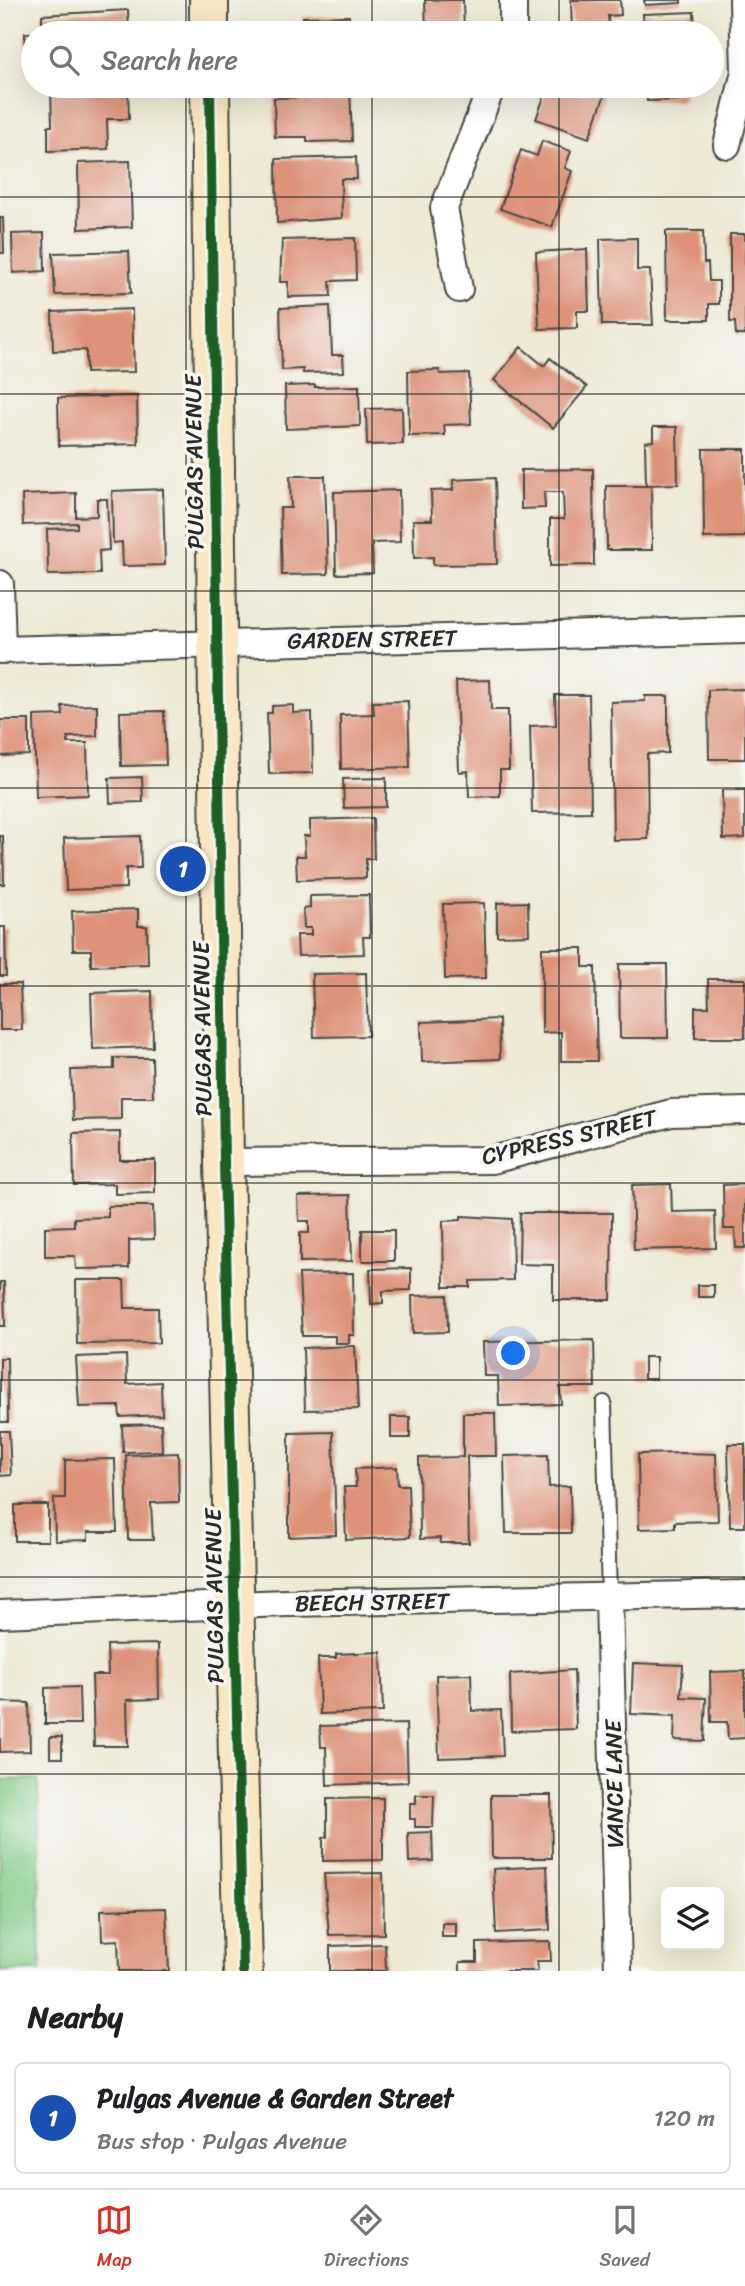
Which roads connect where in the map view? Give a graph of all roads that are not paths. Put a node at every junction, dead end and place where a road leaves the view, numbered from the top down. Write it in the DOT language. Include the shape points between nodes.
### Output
graph roads {
  1 [pos="209,0"];
  2 [pos="513,0"];
  3 [pos="743,0"];
  4 [pos="209,21"];
  5 [pos="513,21"];
  6 [pos="210,98"];
  7 [pos="487,98"];
  8 [pos="727,145"];
  9 [pos="459,289"];
  10 [pos="0,584"];
  11 [pos="745,630"];
  12 [pos="218,642"];
  13 [pos="1,650"];
  14 [pos="745,1111"];
  15 [pos="224,1162"];
  16 [pos="604,1403"];
  17 [pos="745,1594"];
  18 [pos="609,1598"];
  19 [pos="235,1606"];
  20 [pos="0,1614"];
  21 [pos="243,1971"];
  22 [pos="618,1971"];
  1 -- 4 [label="street"];
  2 -- 5 [label="street"];
  3 -- 8 [label="street" via="745,72"];
  6 -- 12 [label="street, PULGAS AVENUE"];
  7 -- 9 [label="street" via="444,208"];
  10 -- 13 [label="street"];
  11 -- 12 [label="street, GARDEN STREET"];
  12 -- 13 [label="street, GARDEN STREET"];
  12 -- 15 [label="street, PULGAS AVENUE"];
  14 -- 15 [label="street, CYPRESS STREET" via="671,1113 492,1160"];
  15 -- 19 [label="street, PULGAS AVENUE"];
  16 -- 18 [label="lane"];
  17 -- 18 [label="street, BEECH STREET"];
  18 -- 19 [label="street, BEECH STREET"];
  18 -- 22 [label="street, VANCE LANE"];
  19 -- 20 [label="street, BEECH STREET"];
  19 -- 21 [label="street, PULGAS AVENUE"];
}
